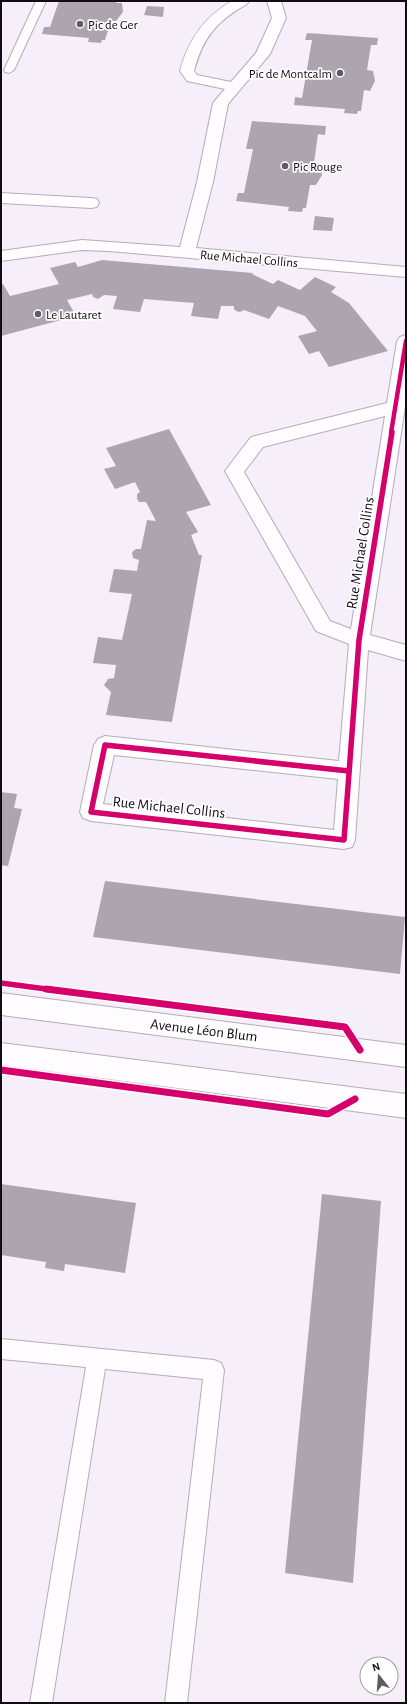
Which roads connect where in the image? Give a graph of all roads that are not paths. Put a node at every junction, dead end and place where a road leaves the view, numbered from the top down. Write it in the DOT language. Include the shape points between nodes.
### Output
graph roads {
  1 [pos="41,1"];
  2 [pos="242,1"];
  3 [pos="274,1"];
  4 [pos="9,70"];
  5 [pos="234,87"];
  6 [pos="1,198"];
  7 [pos="91,203"];
  8 [pos="187,253"];
  9 [pos="1,256"];
  10 [pos="406,272"];
  11 [pos="406,341"];
  12 [pos="396,407"];
  13 [pos="360,640"];
  14 [pos="406,653"];
  15 [pos="349,771"];
  16 [pos="1,1004"];
  17 [pos="1,1054"];
  18 [pos="406,1056"];
  19 [pos="406,1106"];
  20 [pos="1,1348"];
  21 [pos="98,1358"];
  22 [pos="42,1703"];
  23 [pos="176,1703"];
  1 -- 4 [label="lane"];
  2 -- 5 [label="street" via="214,20 199,38 190,54 187,71 192,78"];
  3 -- 5 [label="street, Rue Michael Collins" via="279,18 263,54"];
  5 -- 8 [label="street, Rue Michael Collins" via="221,103"];
  6 -- 7 [label="street"];
  8 -- 9 [label="street, Rue Michael Collins" via="82,245"];
  8 -- 10 [label="street, Rue Michael Collins"];
  11 -- 12 [label="street, Rue Michael Collins"];
  12 -- 13 [label="street, Rue Michael Collins"];
  12 -- 13 [label="street" via="256,442 234,472 323,626"];
  13 -- 14 [label="street"];
  13 -- 15 [label="street, Rue Michael Collins"];
  15 -- 15 [label="street, Rue Michael Collins" via="344,840 92,812 105,745"];
  16 -- 18 [label="street, Avenue Léon Blum"];
  17 -- 19 [label="street"];
  20 -- 21 [label="lane"];
  21 -- 22 [label="lane"];
  21 -- 23 [label="lane" via="214,1370"];
}
